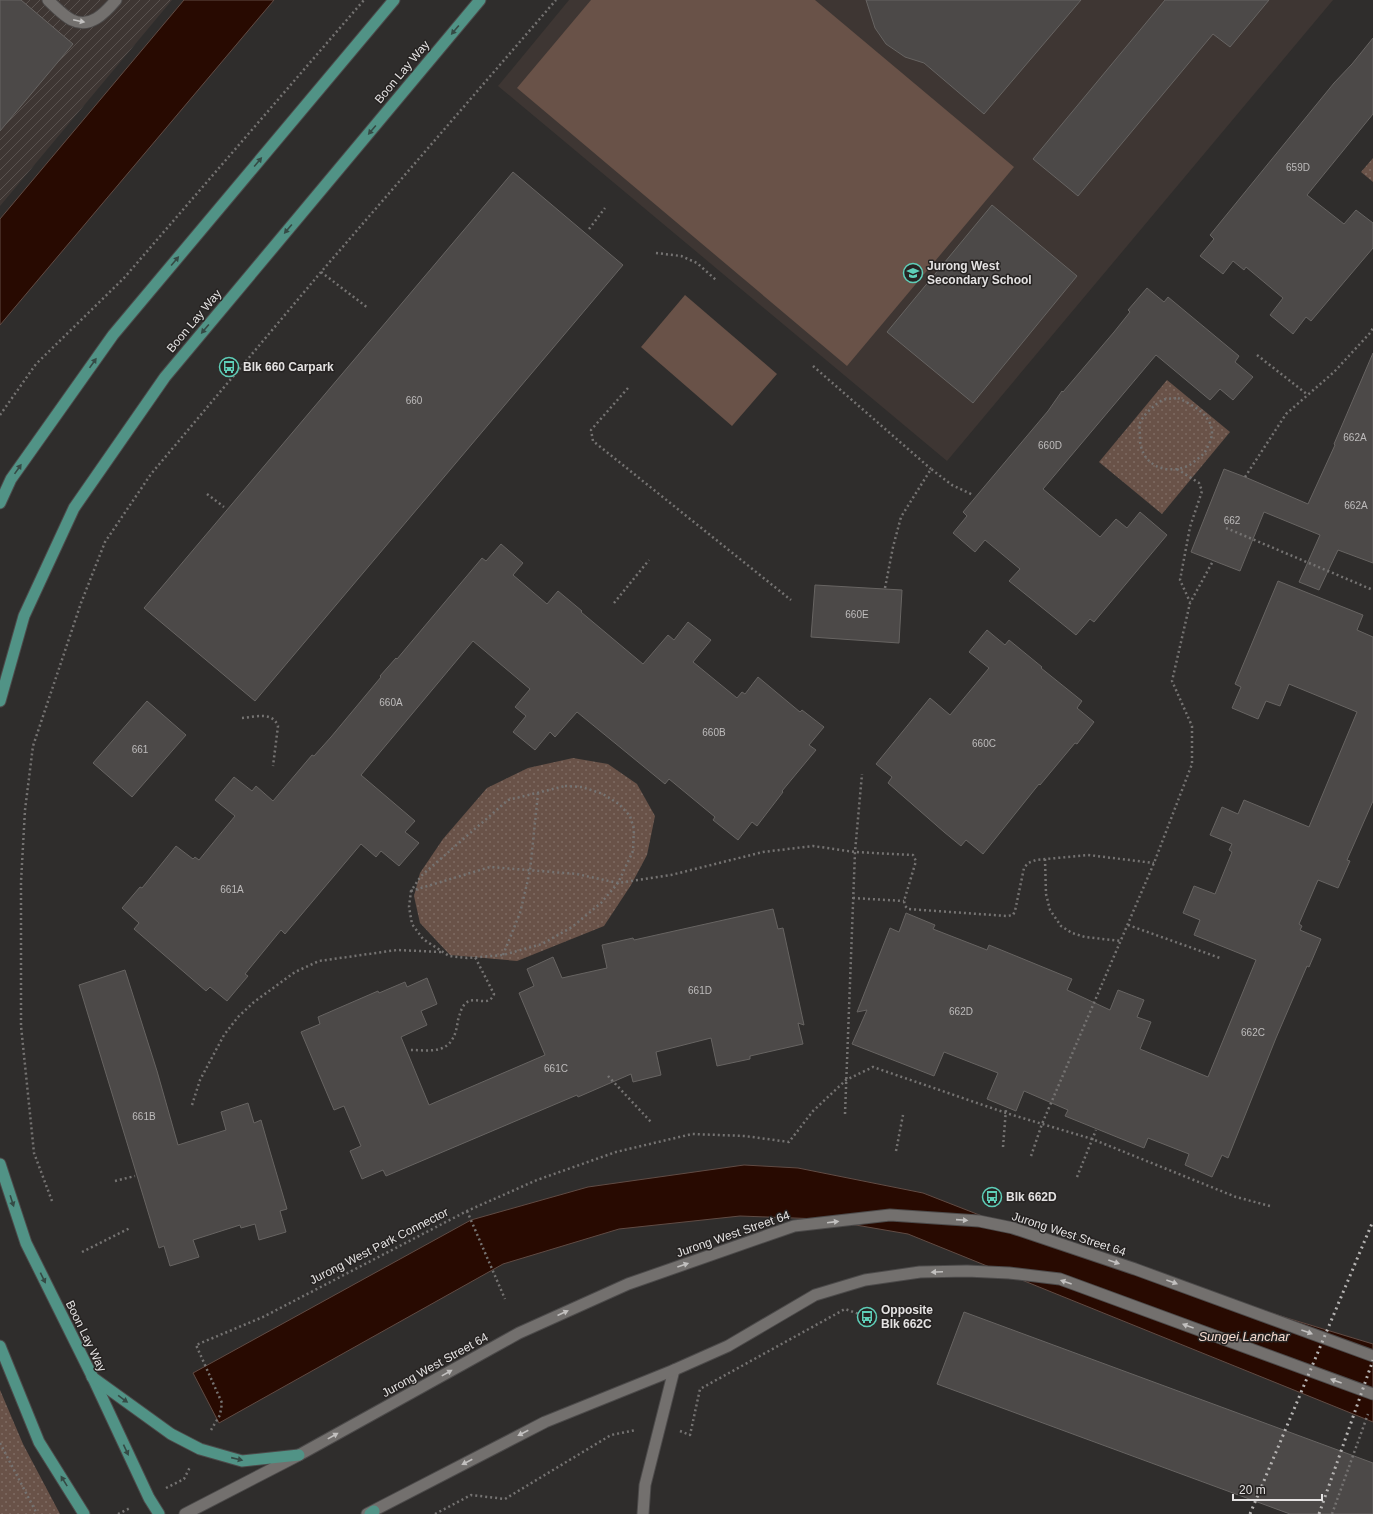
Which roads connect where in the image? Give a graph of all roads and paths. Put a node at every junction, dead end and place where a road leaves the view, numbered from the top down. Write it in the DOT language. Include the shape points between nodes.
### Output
graph roads {
  1 [pos="48,0"];
  2 [pos="116,0"];
  3 [pos="364,0"];
  4 [pos="394,0"];
  5 [pos="480,0"];
  6 [pos="556,0"];
  7 [pos="606,208"];
  8 [pos="589,229"];
  9 [pos="656,253"];
  10 [pos="321,272"];
  11 [pos="716,280"];
  12 [pos="368,308"];
  13 [pos="1373,328"];
  14 [pos="1257,355"];
  15 [pos="813,366"];
  16 [pos="628,388"];
  17 [pos="1308,395"];
  18 [pos="0,415"];
  19 [pos="1177,468"];
  20 [pos="931,469"];
  21 [pos="1245,477"];
  22 [pos="207,494"];
  23 [pos="973,495"];
  24 [pos="0,503"];
  25 [pos="224,507"];
  26 [pos="1226,528"];
  27 [pos="649,560"];
  28 [pos="1213,561"];
  29 [pos="884,588"];
  30 [pos="1373,590"];
  31 [pos="791,600"];
  32 [pos="614,603"];
  33 [pos="1190,603"];
  34 [pos="0,701"];
  35 [pos="242,718"];
  36 [pos="272,766"];
  37 [pos="862,774"];
  38 [pos="538,793"];
  39 [pos="855,852"];
  40 [pos="1045,859"];
  41 [pos="1154,863"];
  42 [pos="530,871"];
  43 [pos="618,883"];
  44 [pos="411,891"];
  45 [pos="853,898"];
  46 [pos="904,901"];
  47 [pos="1128,925"];
  48 [pos="1121,941"];
  49 [pos="443,952"];
  50 [pos="503,955"];
  51 [pos="475,957"];
  52 [pos="1220,958"];
  53 [pos="411,1050"];
  54 [pos="608,1076"];
  55 [pos="846,1080"];
  56 [pos="192,1106"];
  57 [pos="1006,1109"];
  58 [pos="1006,1113"];
  59 [pos="845,1114"];
  60 [pos="903,1115"];
  61 [pos="651,1122"];
  62 [pos="1042,1124"];
  63 [pos="1096,1130"];
  64 [pos="1092,1139"];
  65 [pos="1003,1147"];
  66 [pos="896,1151"];
  67 [pos="1031,1156"];
  68 [pos="0,1164"];
  69 [pos="135,1176"];
  70 [pos="1078,1177"];
  71 [pos="115,1181"];
  72 [pos="52,1201"];
  73 [pos="1270,1206"];
  74 [pos="467,1211"];
  75 [pos="130,1228"];
  76 [pos="82,1252"];
  77 [pos="505,1299"];
  78 [pos="0,1346"];
  79 [pos="1373,1356"];
  80 [pos="674,1370"];
  81 [pos="92,1376"];
  82 [pos="1373,1394"];
  83 [pos="1368,1412"];
  84 [pos="0,1443"];
  85 [pos="200,1449"];
  86 [pos="299,1455"];
  87 [pos="149,1498"];
  88 [pos="370,1513"];
  89 [pos="37,1514"];
  90 [pos="84,1514"];
  91 [pos="118,1514"];
  92 [pos="159,1514"];
  93 [pos="185,1514"];
  94 [pos="642,1514"];
  95 [pos="1332,1514"];
  1 -- 2 [label="street, one-way" via="72,20 87,23 104,14"];
  3 -- 18 [label="path" via="124,278 36,364"];
  24 -- 4 [label="main road, one-way" via="11,479 113,335"];
  5 -- 34 [label="main road, Boon Lay Way, one-way" via="165,377 74,508 24,616"];
  6 -- 10 [label="path"];
  7 -- 8 [label="path"];
  9 -- 11 [label="path" via="681,256 697,263"];
  10 -- 12 [label="path"];
  10 -- 72 [label="path" via="151,474 105,542 81,603 33,746 25,810 21,882 21,1026 34,1153"];
  13 -- 17 [label="path" via="1334,372"];
  14 -- 17 [label="path"];
  15 -- 20 [label="path"];
  16 -- 31 [label="path" via="591,430 593,441"];
  17 -- 21 [label="path" via="1286,414"];
  19 -- 19 [label="path" via="1188,466 1205,453 1211,438 1211,426 1205,414 1194,405 1178,398 1163,400 1151,408 1140,423 1140,444 1149,462 1158,467 1172,470"];
  19 -- 33 [label="path" via="1199,483 1202,490 1190,527 1180,580"];
  20 -- 23 [label="path" via="952,485"];
  20 -- 29 [label="path" via="901,518"];
  22 -- 25 [label="path"];
  26 -- 30 [label="path"];
  27 -- 32 [label="path"];
  28 -- 33 [label="path"];
  33 -- 41 [label="path" via="1172,681 1192,726 1192,764"];
  35 -- 36 [label="path" via="269,716 275,720 278,726"];
  37 -- 39 [label="path"];
  38 -- 42 [label="path"];
  38 -- 43 [label="path" via="565,786 582,787 603,794 619,804 630,816 634,829 633,851"];
  38 -- 44 [label="path" via="508,800 421,876"];
  39 -- 43 [label="path" via="813,846 763,852 671,875"];
  39 -- 45 [label="path"];
  39 -- 46 [label="path" via="913,855 916,861"];
  40 -- 41 [label="path" via="1088,855"];
  40 -- 46 [label="path" via="1028,863 1024,868 1012,915 908,908"];
  40 -- 48 [label="path" via="1046,894 1050,910 1061,926 1085,937"];
  41 -- 47 [label="path"];
  42 -- 43 [label="path" via="577,874"];
  42 -- 44 [label="path" via="490,867"];
  42 -- 50 [label="path" via="520,913"];
  43 -- 50 [label="path" via="601,903 572,927 542,944"];
  44 -- 49 [label="path" via="409,907 412,924 423,939"];
  45 -- 46 [label="path"];
  45 -- 55 [label="path"];
  47 -- 48 [label="path"];
  47 -- 52 [label="path"];
  48 -- 62 [label="path"];
  49 -- 51 [label="path" via="449,956"];
  49 -- 56 [label="path" via="396,950 319,961 295,972 254,1002 224,1034 200,1080"];
  50 -- 51 [label="path"];
  51 -- 53 [label="path" via="494,994 492,999 487,1002 466,1002 461,1009 454,1038 449,1044 438,1050"];
  54 -- 61 [label="path"];
  55 -- 58 [label="path" via="873,1067"];
  55 -- 59 [label="path"];
  55 -- 74 [label="path, Jurong West Park Connector" via="813,1110 790,1142 745,1136 692,1134 616,1152 537,1180"];
  57 -- 58 [label="path"];
  58 -- 62 [label="path"];
  58 -- 65 [label="path"];
  60 -- 66 [label="path"];
  62 -- 64 [label="path"];
  62 -- 67 [label="path"];
  63 -- 64 [label="path"];
  64 -- 70 [label="path"];
  64 -- 73 [label="path" via="1236,1198"];
  68 -- 81 [label="main road, Boon Lay Way, one-way" via="26,1243"];
  69 -- 71 [label="path"];
  74 -- 77 [label="path"];
  74 -- 85 [label="path, Jurong West Park Connector" via="263,1316 196,1345 222,1403 220,1415"];
  75 -- 76 [label="path"];
  90 -- 78 [label="main road, one-way" via="39,1442"];
  86 -- 79 [label="street, Jurong West Street 64, one-way" via="519,1333 628,1284 794,1226 890,1215 979,1221 1013,1228 1135,1269"];
  82 -- 80 [label="street, one-way" via="1060,1279 1009,1272 920,1272 865,1280 815,1295 728,1346"];
  80 -- 88 [label="street, one-way" via="545,1422"];
  80 -- 94 [label="street" via="645,1485"];
  81 -- 85 [label="main road, one-way" via="171,1434"];
  81 -- 87 [label="main road, Boon Lay Way, one-way"];
  83 -- 95 [label="path"];
  84 -- 89 [label="path"];
  85 -- 86 [label="main road, one-way" via="242,1461"];
  85 -- 87 [label="path, Jurong West Park Connector" via="184,1479"];
  86 -- 93 [label="street, Jurong West Street 64"];
  87 -- 91 [label="path, Jurong West Park Connector"];
  87 -- 92 [label="main road, Boon Lay Way"];
}
